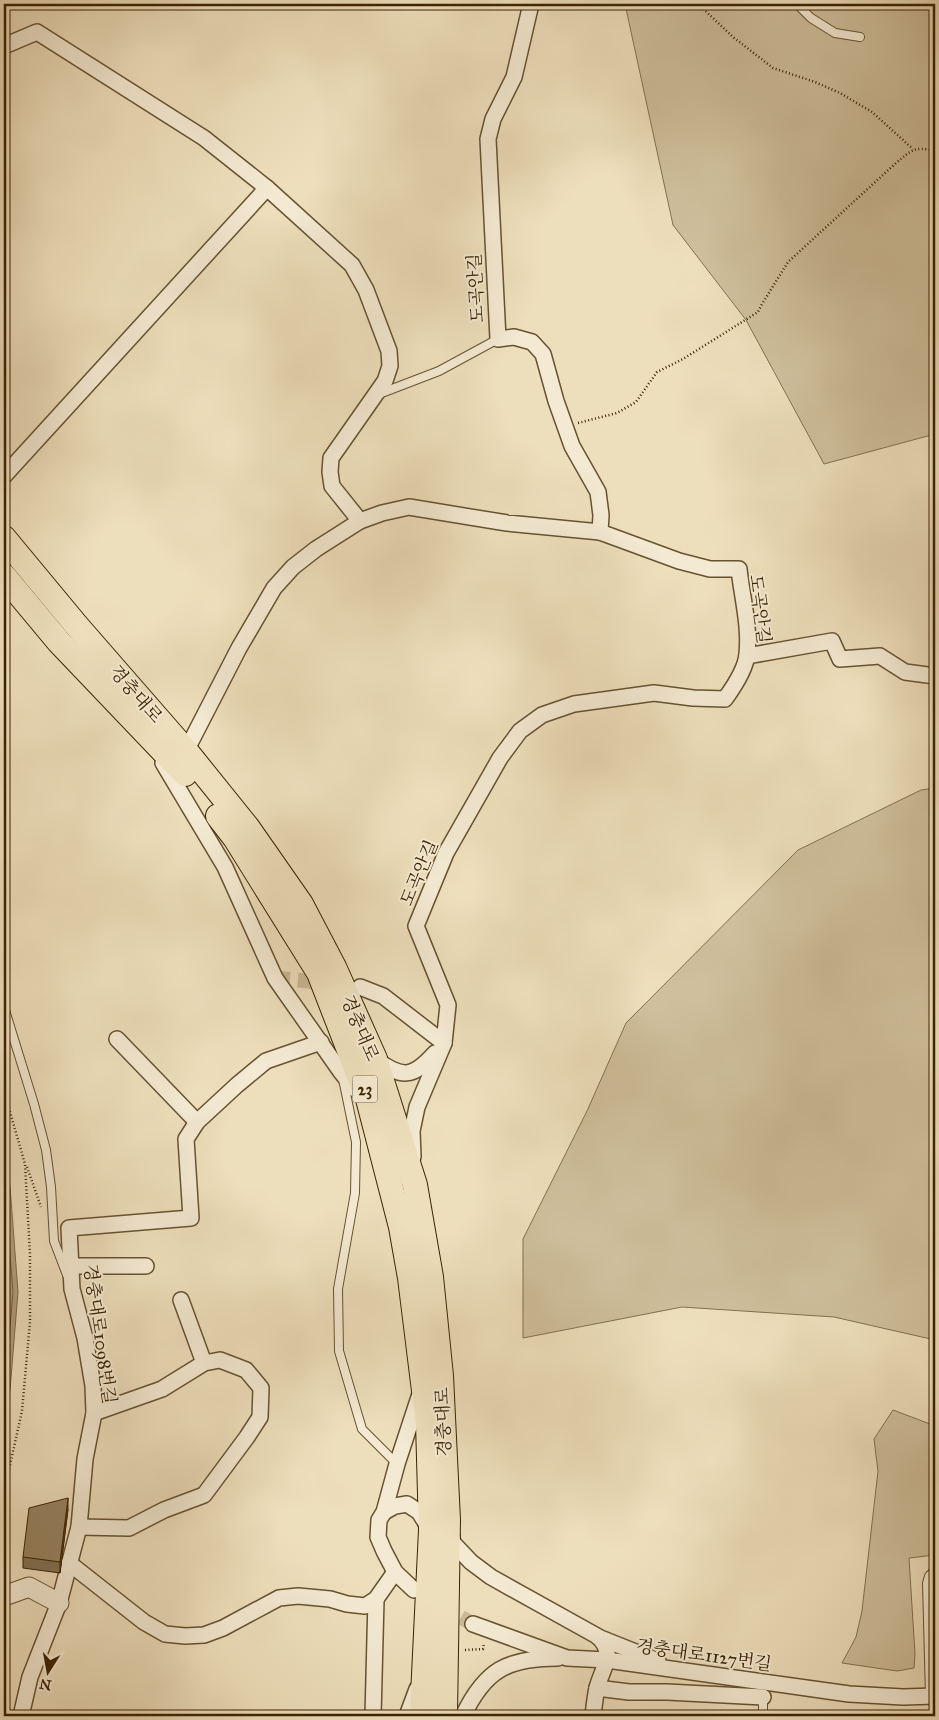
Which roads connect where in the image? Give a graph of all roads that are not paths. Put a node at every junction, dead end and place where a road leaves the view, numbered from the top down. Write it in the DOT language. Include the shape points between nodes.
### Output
graph roads {
  1 [pos="531,4"];
  2 [pos="798,4"];
  3 [pos="860,37"];
  4 [pos="4,46"];
  5 [pos="267,188"];
  6 [pos="498,339"];
  7 [pos="376,395"];
  8 [pos="4,476"];
  9 [pos="360,521"];
  10 [pos="600,532"];
  11 [pos="4,538"];
  12 [pos="4,557"];
  13 [pos="4,576"];
  14 [pos="38,579"];
  15 [pos="747,656"];
  16 [pos="935,676"];
  17 [pos="131,717"];
  18 [pos="186,751"];
  19 [pos="360,987"];
  20 [pos="4,1007"];
  21 [pos="117,1039"];
  22 [pos="321,1042"];
  23 [pos="444,1043"];
  24 [pos="375,1059"];
  25 [pos="341,1072"];
  26 [pos="368,1099"];
  27 [pos="197,1122"];
  28 [pos="415,1185"];
  29 [pos="71,1266"];
  30 [pos="146,1266"];
  31 [pos="72,1289"];
  32 [pos="181,1300"];
  33 [pos="204,1363"];
  34 [pos="422,1377"];
  35 [pos="94,1413"];
  36 [pos="397,1464"];
  37 [pos="384,1512"];
  38 [pos="439,1525"];
  39 [pos="79,1527"];
  40 [pos="69,1563"];
  41 [pos="935,1570"];
  42 [pos="395,1572"];
  43 [pos="414,1590"];
  44 [pos="4,1596"];
  45 [pos="376,1599"];
  46 [pos="59,1602"];
  47 [pos="479,1627"];
  48 [pos="597,1636"];
  49 [pos="567,1658"];
  50 [pos="607,1660"];
  51 [pos="426,1664"];
  52 [pos="698,1674"];
  53 [pos="597,1688"];
  54 [pos="764,1689"];
  55 [pos="933,1696"];
  56 [pos="21,1716"];
  57 [pos="373,1716"];
  58 [pos="407,1716"];
  59 [pos="422,1716"];
  60 [pos="445,1716"];
  61 [pos="463,1716"];
  62 [pos="593,1716"];
  63 [pos="763,1716"];
  1 -- 6 [label="street, 도곡안길" via="514,77 493,119 488,139"];
  2 -- 3 [label="lane" via="810,18 835,33"];
  4 -- 5 [label="street" via="37,32 204,138"];
  5 -- 7 [label="street" via="352,265 366,290 389,351 390,366"];
  5 -- 8 [label="street"];
  6 -- 7 [label="lane" via="439,371"];
  6 -- 10 [label="street, 도곡안길" via="514,337 532,342 544,354 548,376 572,446 598,492"];
  7 -- 9 [label="street" via="331,458 332,486"];
  9 -- 10 [label="street" via="409,507 506,523"];
  9 -- 18 [label="street" via="316,549 274,588"];
  10 -- 15 [label="street, 도곡안길" via="679,561 710,569 738,569 747,629"];
  11 -- 14 [label="main road, 경충대로 / 23"];
  12 -- 14 [label="main road" via="19,574"];
  13 -- 17 [label="main road, 경충대로 / 23" via="60,642"];
  14 -- 18 [label="main road, 경충대로 / 23"];
  15 -- 16 [label="street" via="832,641 840,658 880,656 905,672"];
  15 -- 23 [label="street, 도곡안길" via="735,686 725,699 654,693 574,704 542,715 520,731 500,758 446,853 416,926 448,1005"];
  17 -- 22 [label="street" via="170,772 225,867 275,978"];
  17 -- 26 [label="main road, 경충대로 / 23" via="179,767 235,838 287,920 319,973"];
  18 -- 24 [label="main road, 경충대로 / 23" via="248,828 301,904 334,967"];
  19 -- 23 [label="street" via="384,996"];
  20 -- 31 [label="lane" via="46,1150 54,1241"];
  21 -- 27 [label="street"];
  22 -- 25 [label="street"];
  22 -- 27 [label="street, 경충대로1098번길" via="266,1061 236,1084"];
  23 -- 24 [label="street" via="423,1066 409,1073 392,1071"];
  23 -- 28 [label="street, 도곡안길" via="417,1106 412,1131"];
  24 -- 28 [label="main road, 경충대로 / 23"];
  25 -- 26 [label="street"];
  25 -- 36 [label="lane" via="356,1142 355,1192 338,1289 340,1352 362,1429"];
  26 -- 34 [label="main road, 경충대로 / 23" via="401,1227"];
  27 -- 29 [label="street, 경충대로1098번길" via="186,1139 191,1218 69,1228"];
  28 -- 38 [label="main road, 경충대로 / 23" via="431,1276 441,1376"];
  29 -- 30 [label="street"];
  29 -- 31 [label="street, 경충대로1098번길"];
  31 -- 35 [label="street, 경충대로1098번길" via="85,1338"];
  32 -- 33 [label="street"];
  33 -- 35 [label="street" via="162,1388"];
  33 -- 39 [label="street" via="220,1360 246,1370 261,1388 260,1417 204,1495 129,1528"];
  34 -- 36 [label="street" via="419,1399"];
  34 -- 38 [label="main road, 경충대로 / 23"];
  35 -- 39 [label="street, 경충대로1098번길" via="84,1459"];
  36 -- 37 [label="street"];
  37 -- 38 [label="street" via="407,1504"];
  37 -- 42 [label="street" via="379,1520 378,1537"];
  38 -- 48 [label="street" via="471,1562 491,1577"];
  38 -- 51 [label="main road, 경충대로 / 23"];
  38 -- 60 [label="main road, 경충대로 / 23"];
  39 -- 40 [label="street, 경충대로1098번길"];
  40 -- 45 [label="street" via="144,1622 165,1634 204,1635 280,1598 330,1599 365,1606"];
  40 -- 46 [label="street, 경충대로1098번길"];
  41 -- 55 [label="lane" via="927,1583"];
  42 -- 43 [label="street"];
  42 -- 45 [label="street"];
  44 -- 46 [label="street" via="29,1587"];
  45 -- 57 [label="street"];
  46 -- 56 [label="street, 경충대로1098번길" via="30,1677"];
  47 -- 49 [label="street, 경충대로1127번길"];
  48 -- 50 [label="street" via="607,1649"];
  48 -- 52 [label="street" via="648,1658"];
  49 -- 50 [label="street, 경충대로1127번길"];
  49 -- 61 [label="street" via="526,1660 495,1672 473,1696"];
  50 -- 52 [label="street, 경충대로1127번길"];
  50 -- 53 [label="street"];
  51 -- 58 [label="street"];
  51 -- 59 [label="main road, 경충대로 / 23"];
  52 -- 54 [label="street, 경충대로1127번길"];
  53 -- 54 [label="street" via="629,1692"];
  53 -- 62 [label="street"];
  54 -- 55 [label="street, 경충대로1127번길" via="880,1697"];
  54 -- 63 [label="lane"];
}
